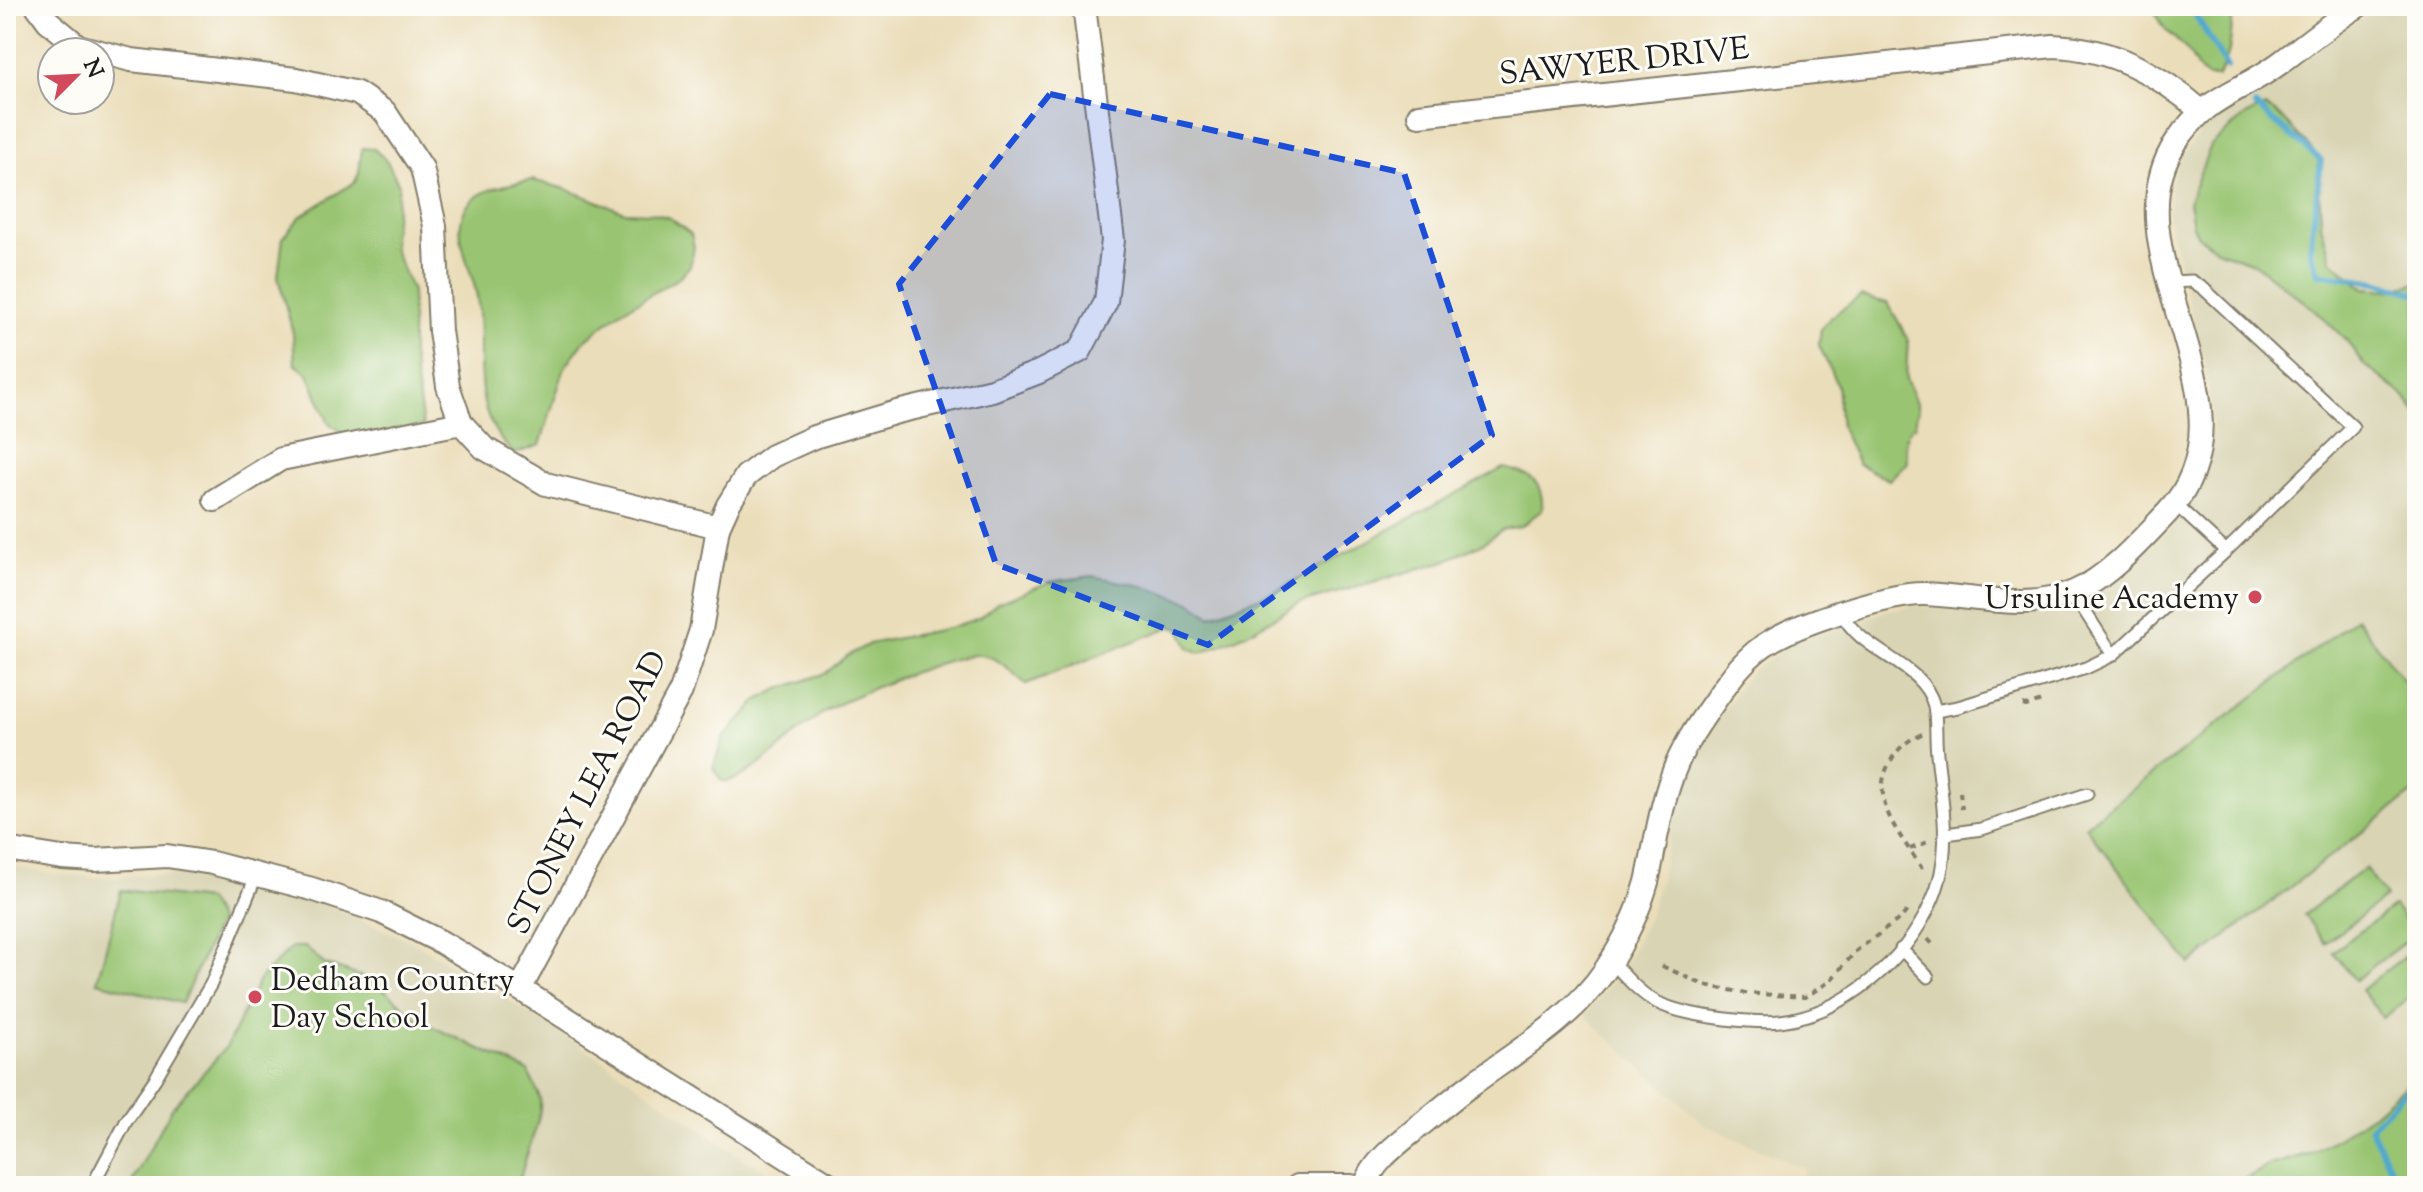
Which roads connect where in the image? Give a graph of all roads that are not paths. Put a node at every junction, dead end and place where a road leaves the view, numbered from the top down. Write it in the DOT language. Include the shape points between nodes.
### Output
graph roads {
  1 [pos="37,6"];
  2 [pos="1084,6"];
  3 [pos="2358,6"];
  4 [pos="2201,111"];
  5 [pos="1419,115"];
  6 [pos="2170,282"];
  7 [pos="461,423"];
  8 [pos="215,500"];
  9 [pos="2175,504"];
  10 [pos="718,527"];
  11 [pos="2226,551"];
  12 [pos="2073,593"];
  13 [pos="1842,613"];
  14 [pos="2113,655"];
  15 [pos="1935,711"];
  16 [pos="2087,794"];
  17 [pos="1942,836"];
  18 [pos="6,849"];
  19 [pos="257,874"];
  20 [pos="1901,949"];
  21 [pos="1611,961"];
  22 [pos="1928,977"];
  23 [pos="520,989"];
  24 [pos="92,1186"];
  25 [pos="832,1186"];
  26 [pos="1298,1186"];
  27 [pos="1351,1186"];
  28 [pos="1365,1186"];
  1 -- 7 [label="street" via="78,46 131,60 296,79 357,93 385,112 422,168 435,226 448,386"];
  2 -- 10 [label="street, STONEY LEA ROAD" via="1113,240 1106,302 1080,351 992,390 897,412 772,456 746,476"];
  3 -- 4 [label="street"];
  4 -- 5 [label="street, SAWYER DRIVE" via="2139,66 2085,48 2053,46"];
  4 -- 6 [label="street" via="2167,156 2157,185 2156,219"];
  6 -- 9 [label="street" via="2200,417 2195,467"];
  6 -- 11 [label="lane" via="2192,281 2204,289 2353,427"];
  7 -- 8 [label="street" via="281,459"];
  7 -- 10 [label="street" via="484,448 546,484"];
  9 -- 11 [label="lane"];
  9 -- 12 [label="street" via="2109,570"];
  10 -- 23 [label="street, STONEY LEA ROAD" via="701,630 681,691"];
  11 -- 14 [label="lane"];
  12 -- 13 [label="street" via="2027,603 1911,594"];
  12 -- 14 [label="lane"];
  13 -- 15 [label="lane" via="1855,634 1926,688"];
  13 -- 21 [label="street" via="1760,647 1705,715 1670,780 1640,905"];
  14 -- 15 [label="lane" via="2086,668"];
  15 -- 17 [label="lane"];
  16 -- 17 [label="lane" via="1982,829"];
  17 -- 20 [label="lane" via="1940,876 1932,902"];
  18 -- 19 [label="street" via="95,860 167,856"];
  19 -- 23 [label="street" via="381,912"];
  19 -- 24 [label="lane" via="211,984"];
  20 -- 21 [label="lane" via="1840,1002 1796,1018 1763,1022 1704,1017 1657,1003"];
  20 -- 22 [label="lane"];
  21 -- 28 [label="street" via="1564,1017 1389,1151"];
  23 -- 25 [label="street"];
  26 -- 27 [label="street"];
}
